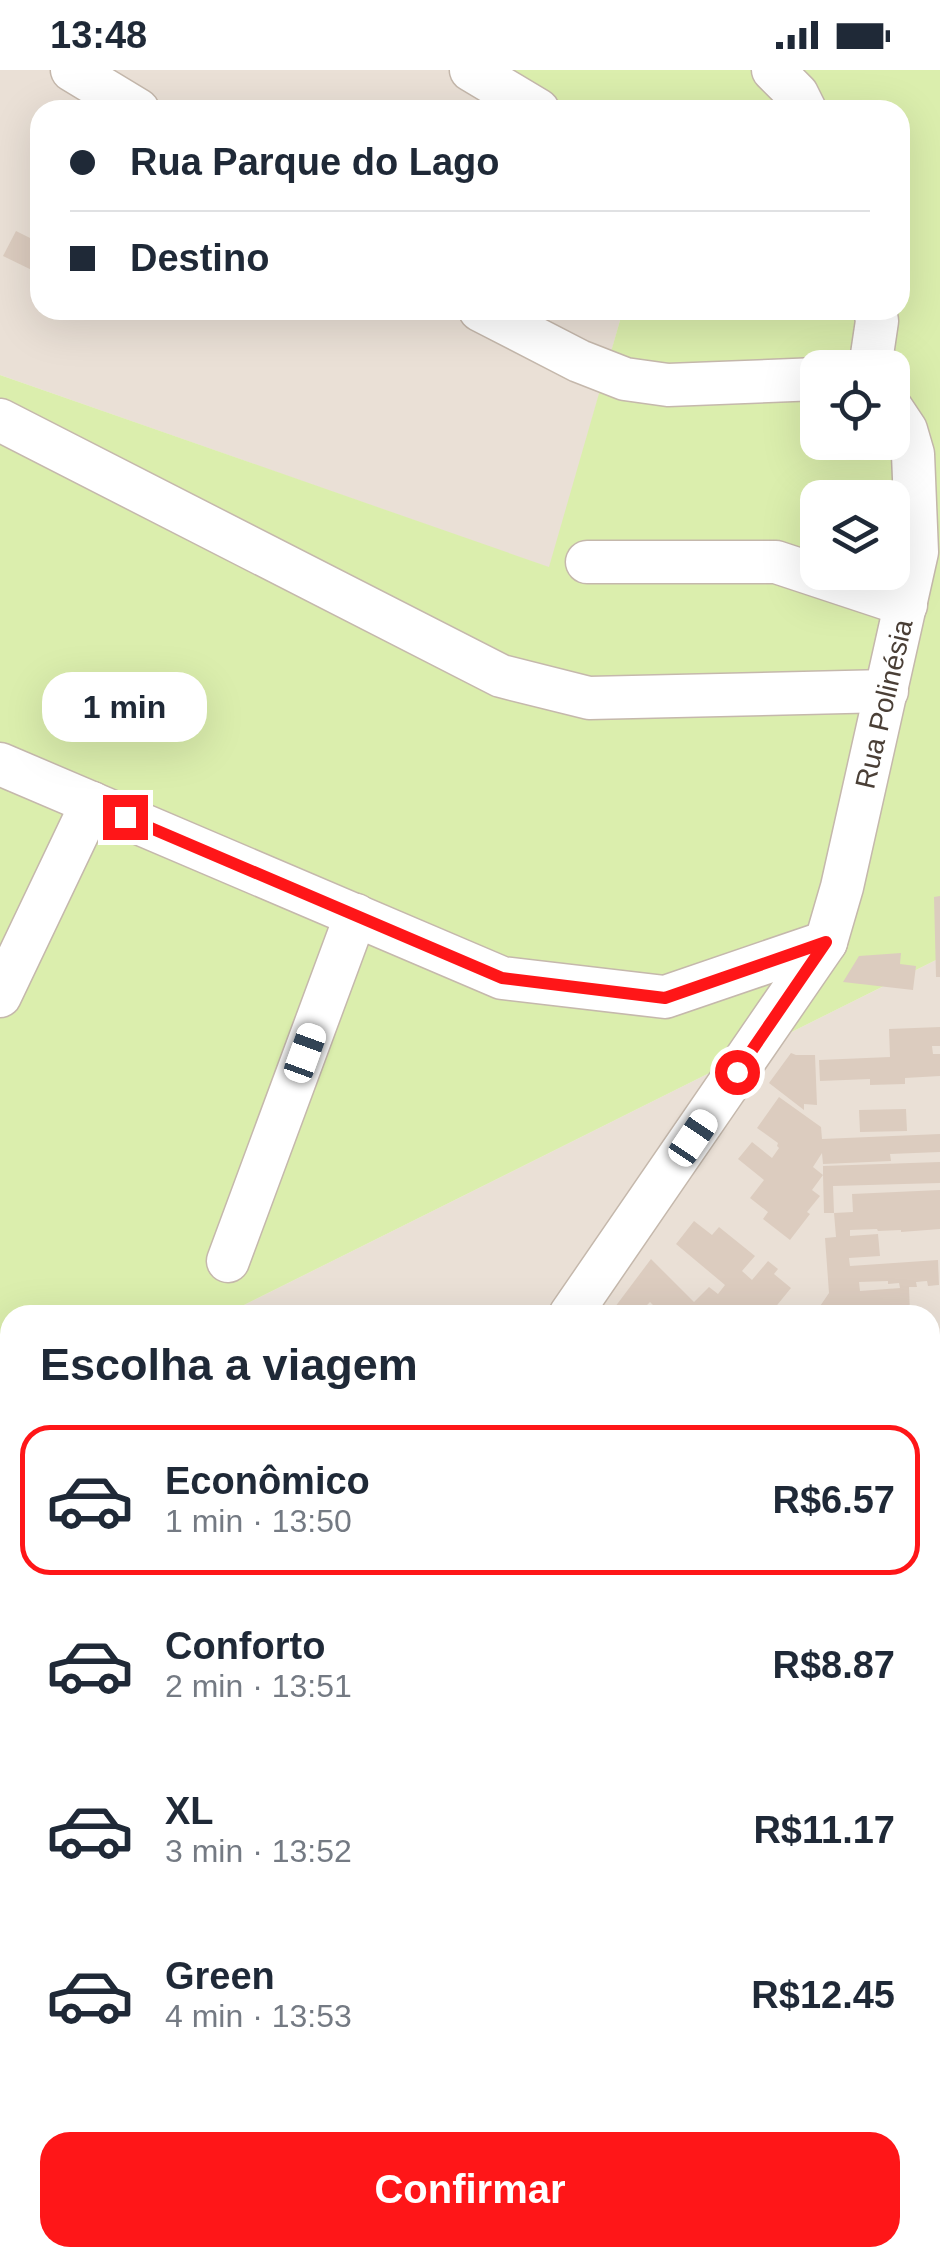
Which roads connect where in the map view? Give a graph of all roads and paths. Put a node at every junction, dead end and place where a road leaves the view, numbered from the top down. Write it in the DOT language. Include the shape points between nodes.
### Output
graph roads {
  1 [pos="72,70"];
  2 [pos="471,70"];
  3 [pos="774,70"];
  4 [pos="122,100"];
  5 [pos="521,100"];
  6 [pos="799,100"];
  7 [pos="499,320"];
  8 [pos="877,320"];
  9 [pos="873,350"];
  10 [pos="800,380"];
  11 [pos="0,420"];
  12 [pos="910,444"];
  13 [pos="588,562"];
  14 [pos="906,605"];
  15 [pos="887,691"];
  16 [pos="0,764"];
  17 [pos="92,803"];
  18 [pos="356,915"];
  19 [pos="826,942"];
  20 [pos="0,996"];
  21 [pos="228,1261"];
  22 [pos="577,1305"];
  1 -- 4 [label="street"];
  2 -- 5 [label="street"];
  3 -- 6 [label="street"];
  7 -- 10 [label="street" via="625,379 668,385"];
  8 -- 9 [label="street"];
  11 -- 15 [label="street" via="501,676 589,698"];
  12 -- 14 [label="street, Rua Polinésia" via="917,552"];
  13 -- 14 [label="street" via="776,562"];
  14 -- 15 [label="street, Rua Polinésia"];
  15 -- 19 [label="street, Rua Polinésia"];
  16 -- 17 [label="street"];
  17 -- 18 [label="street"];
  17 -- 20 [label="street"];
  18 -- 19 [label="street" via="502,978 665,998"];
  18 -- 21 [label="street"];
  19 -- 22 [label="street, Rua Polinésia"];
}
